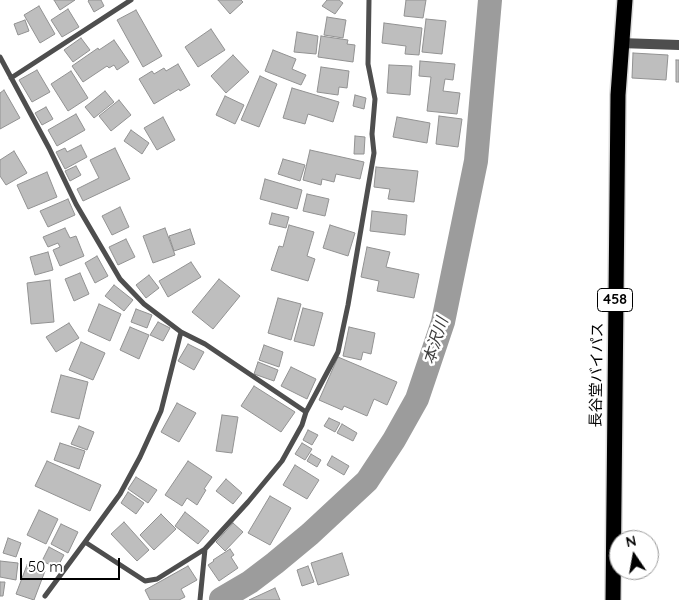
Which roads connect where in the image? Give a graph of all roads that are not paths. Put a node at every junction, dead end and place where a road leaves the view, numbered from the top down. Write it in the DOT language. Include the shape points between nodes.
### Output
graph roads {
  1 [pos="131,0"];
  2 [pos="369,0"];
  3 [pos="625,0"];
  4 [pos="620,43"];
  5 [pos="679,45"];
  6 [pos="0,57"];
  7 [pos="11,78"];
  8 [pos="181,332"];
  9 [pos="306,412"];
  10 [pos="85,542"];
  11 [pos="205,550"];
  12 [pos="44,596"];
  13 [pos="200,600"];
  14 [pos="612,600"];
  1 -- 7 [label="lane"];
  2 -- 9 [label="lane" via="368,64 375,100 374,152 338,352"];
  3 -- 4 [label="highway, 長谷堂バイパス / 458"];
  4 -- 5 [label="street"];
  4 -- 14 [label="highway, 長谷堂バイパス / 458"];
  6 -- 7 [label="lane"];
  7 -- 8 [label="lane" via="76,204 120,279 144,304"];
  8 -- 9 [label="lane" via="205,344"];
  8 -- 10 [label="lane" via="161,411 120,494"];
  9 -- 11 [label="lane" via="282,461"];
  10 -- 11 [label="lane" via="145,581 157,579"];
  10 -- 12 [label="lane"];
  11 -- 13 [label="lane"];
}
